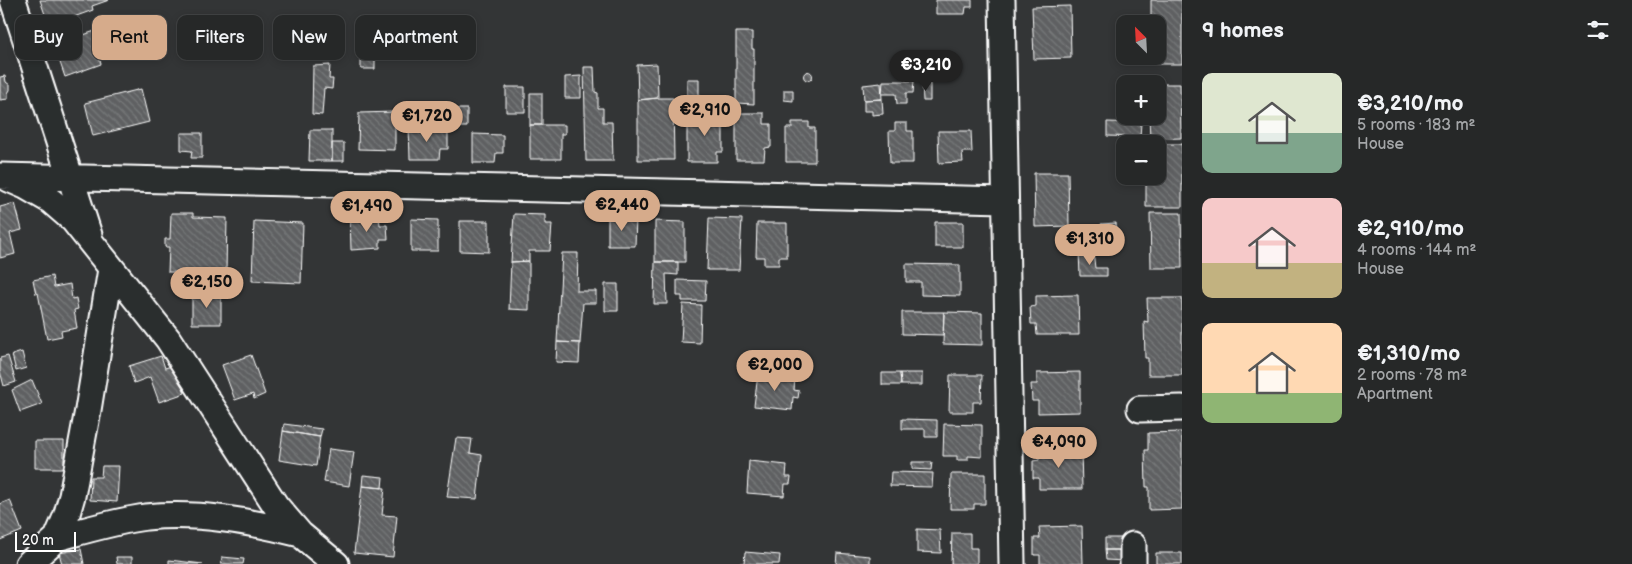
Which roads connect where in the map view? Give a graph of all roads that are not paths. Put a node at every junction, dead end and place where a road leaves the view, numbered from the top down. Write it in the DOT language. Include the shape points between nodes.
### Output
graph roads {
  1 [pos="13,0"];
  2 [pos="1002,0"];
  3 [pos="0,175"];
  4 [pos="71,177"];
  5 [pos="1005,200"];
  6 [pos="92,244"];
  7 [pos="111,268"];
  8 [pos="1182,408"];
  9 [pos="1140,409"];
  10 [pos="300,534"];
  11 [pos="57,538"];
  12 [pos="28,564"];
  13 [pos="336,564"];
  14 [pos="1012,564"];
  1 -- 4 [label="street"];
  2 -- 5 [label="street"];
  3 -- 4 [label="street"];
  3 -- 6 [label="street" via="51,201 73,220"];
  4 -- 5 [label="street"];
  4 -- 6 [label="street"];
  5 -- 14 [label="street"];
  6 -- 7 [label="street"];
  7 -- 10 [label="street" via="168,340 276,506"];
  7 -- 11 [label="street" via="72,496"];
  8 -- 9 [label="street"];
  10 -- 11 [label="street" via="263,524 184,515 106,524"];
  10 -- 13 [label="street"];
  11 -- 12 [label="street"];
}
